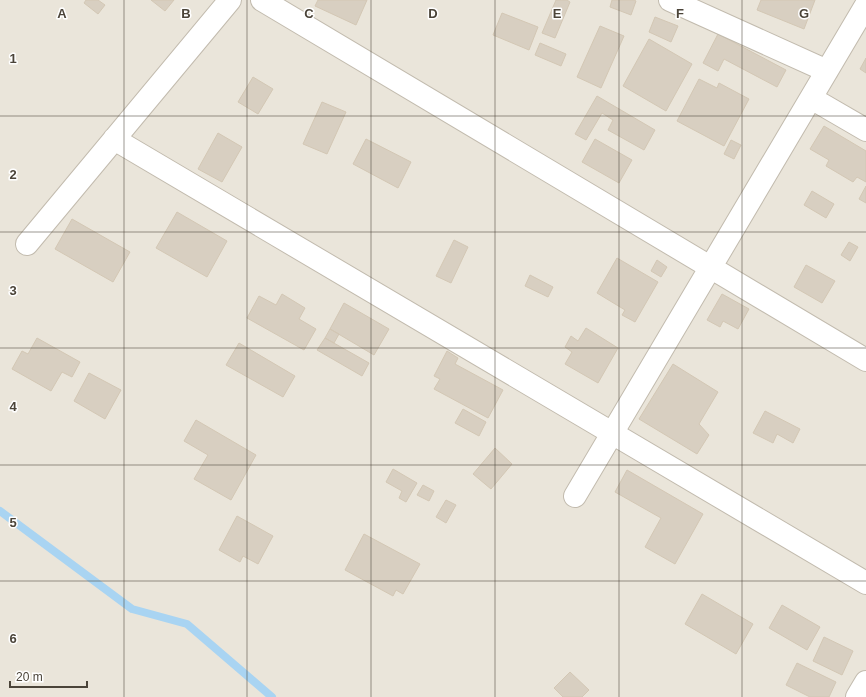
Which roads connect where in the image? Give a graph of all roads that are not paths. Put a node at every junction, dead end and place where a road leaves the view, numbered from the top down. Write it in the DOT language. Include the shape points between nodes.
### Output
graph roads {
  1 [pos="230,0"];
  2 [pos="262,0"];
  3 [pos="670,0"];
  4 [pos="866,5"];
  5 [pos="827,71"];
  6 [pos="811,98"];
  7 [pos="866,130"];
  8 [pos="114,139"];
  9 [pos="27,244"];
  10 [pos="710,268"];
  11 [pos="866,360"];
  12 [pos="612,433"];
  13 [pos="575,496"];
  14 [pos="866,583"];
  15 [pos="866,682"];
  16 [pos="857,697"];
  1 -- 8 [label="street"];
  2 -- 10 [label="street"];
  3 -- 5 [label="street"];
  4 -- 5 [label="street"];
  5 -- 6 [label="street"];
  6 -- 7 [label="street"];
  6 -- 10 [label="street"];
  8 -- 9 [label="street"];
  8 -- 12 [label="street"];
  10 -- 11 [label="street"];
  10 -- 12 [label="street"];
  12 -- 13 [label="street"];
  12 -- 14 [label="street"];
  15 -- 16 [label="street"];
}
